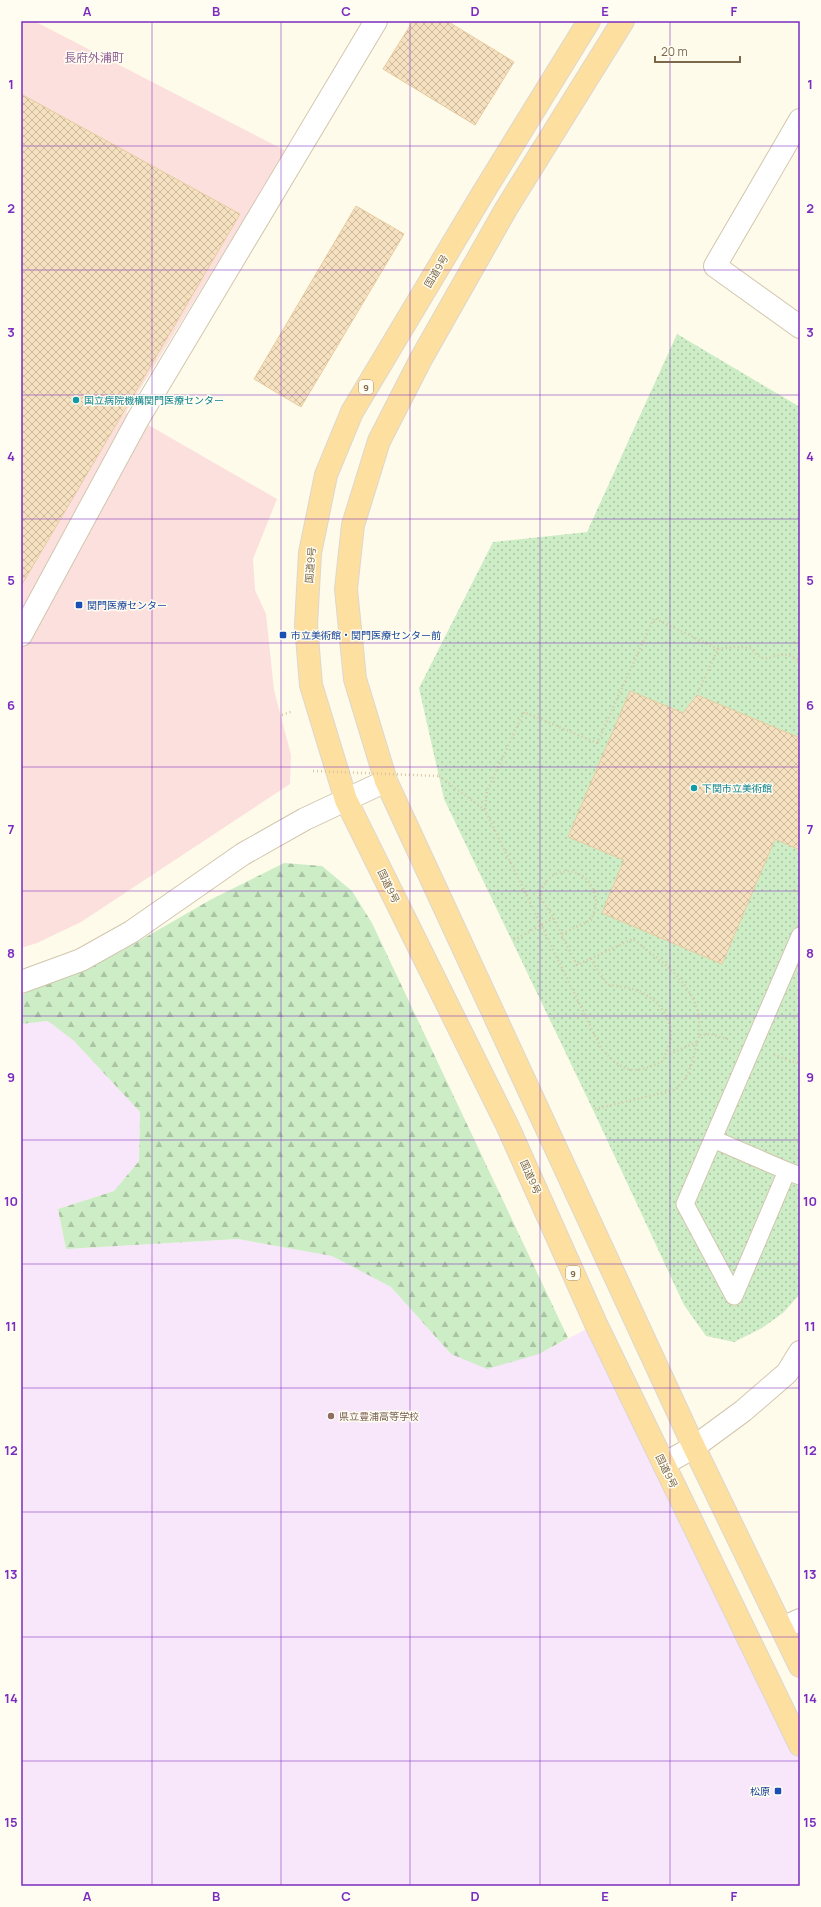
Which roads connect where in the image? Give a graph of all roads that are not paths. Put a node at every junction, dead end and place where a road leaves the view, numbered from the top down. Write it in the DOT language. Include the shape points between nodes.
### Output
graph roads {
  1 [pos="376,21"];
  2 [pos="588,21"];
  3 [pos="623,21"];
  4 [pos="800,120"];
  5 [pos="800,326"];
  6 [pos="21,635"];
  7 [pos="386,781"];
  8 [pos="346,800"];
  9 [pos="799,940"];
  10 [pos="21,982"];
  11 [pos="713,1139"];
  12 [pos="793,1174"];
  13 [pos="800,1352"];
  14 [pos="694,1447"];
  15 [pos="664,1464"];
  16 [pos="791,1624"];
  17 [pos="800,1666"];
  18 [pos="800,1746"];
  1 -- 6 [label="street" via="138,419"];
  2 -- 8 [label="highway, 国道9号 / 9" via="352,412 326,475 310,553 306,625 311,685"];
  3 -- 7 [label="highway" via="506,209 421,359 379,441 353,525 346,589 356,679"];
  4 -- 5 [label="street" via="715,266"];
  7 -- 8 [label="street"];
  7 -- 14 [label="highway"];
  8 -- 10 [label="street" via="305,819 243,854 131,932 81,960"];
  8 -- 15 [label="highway, 国道9号 / 9" via="508,1127 596,1324"];
  9 -- 11 [label="lane"];
  11 -- 12 [label="lane"];
  11 -- 12 [label="lane" via="685,1204 734,1296"];
  13 -- 14 [label="street" via="787,1373 743,1411"];
  14 -- 15 [label="street"];
  14 -- 16 [label="highway"];
  15 -- 18 [label="highway, 国道9号 / 9"];
  16 -- 17 [label="highway"];
}
